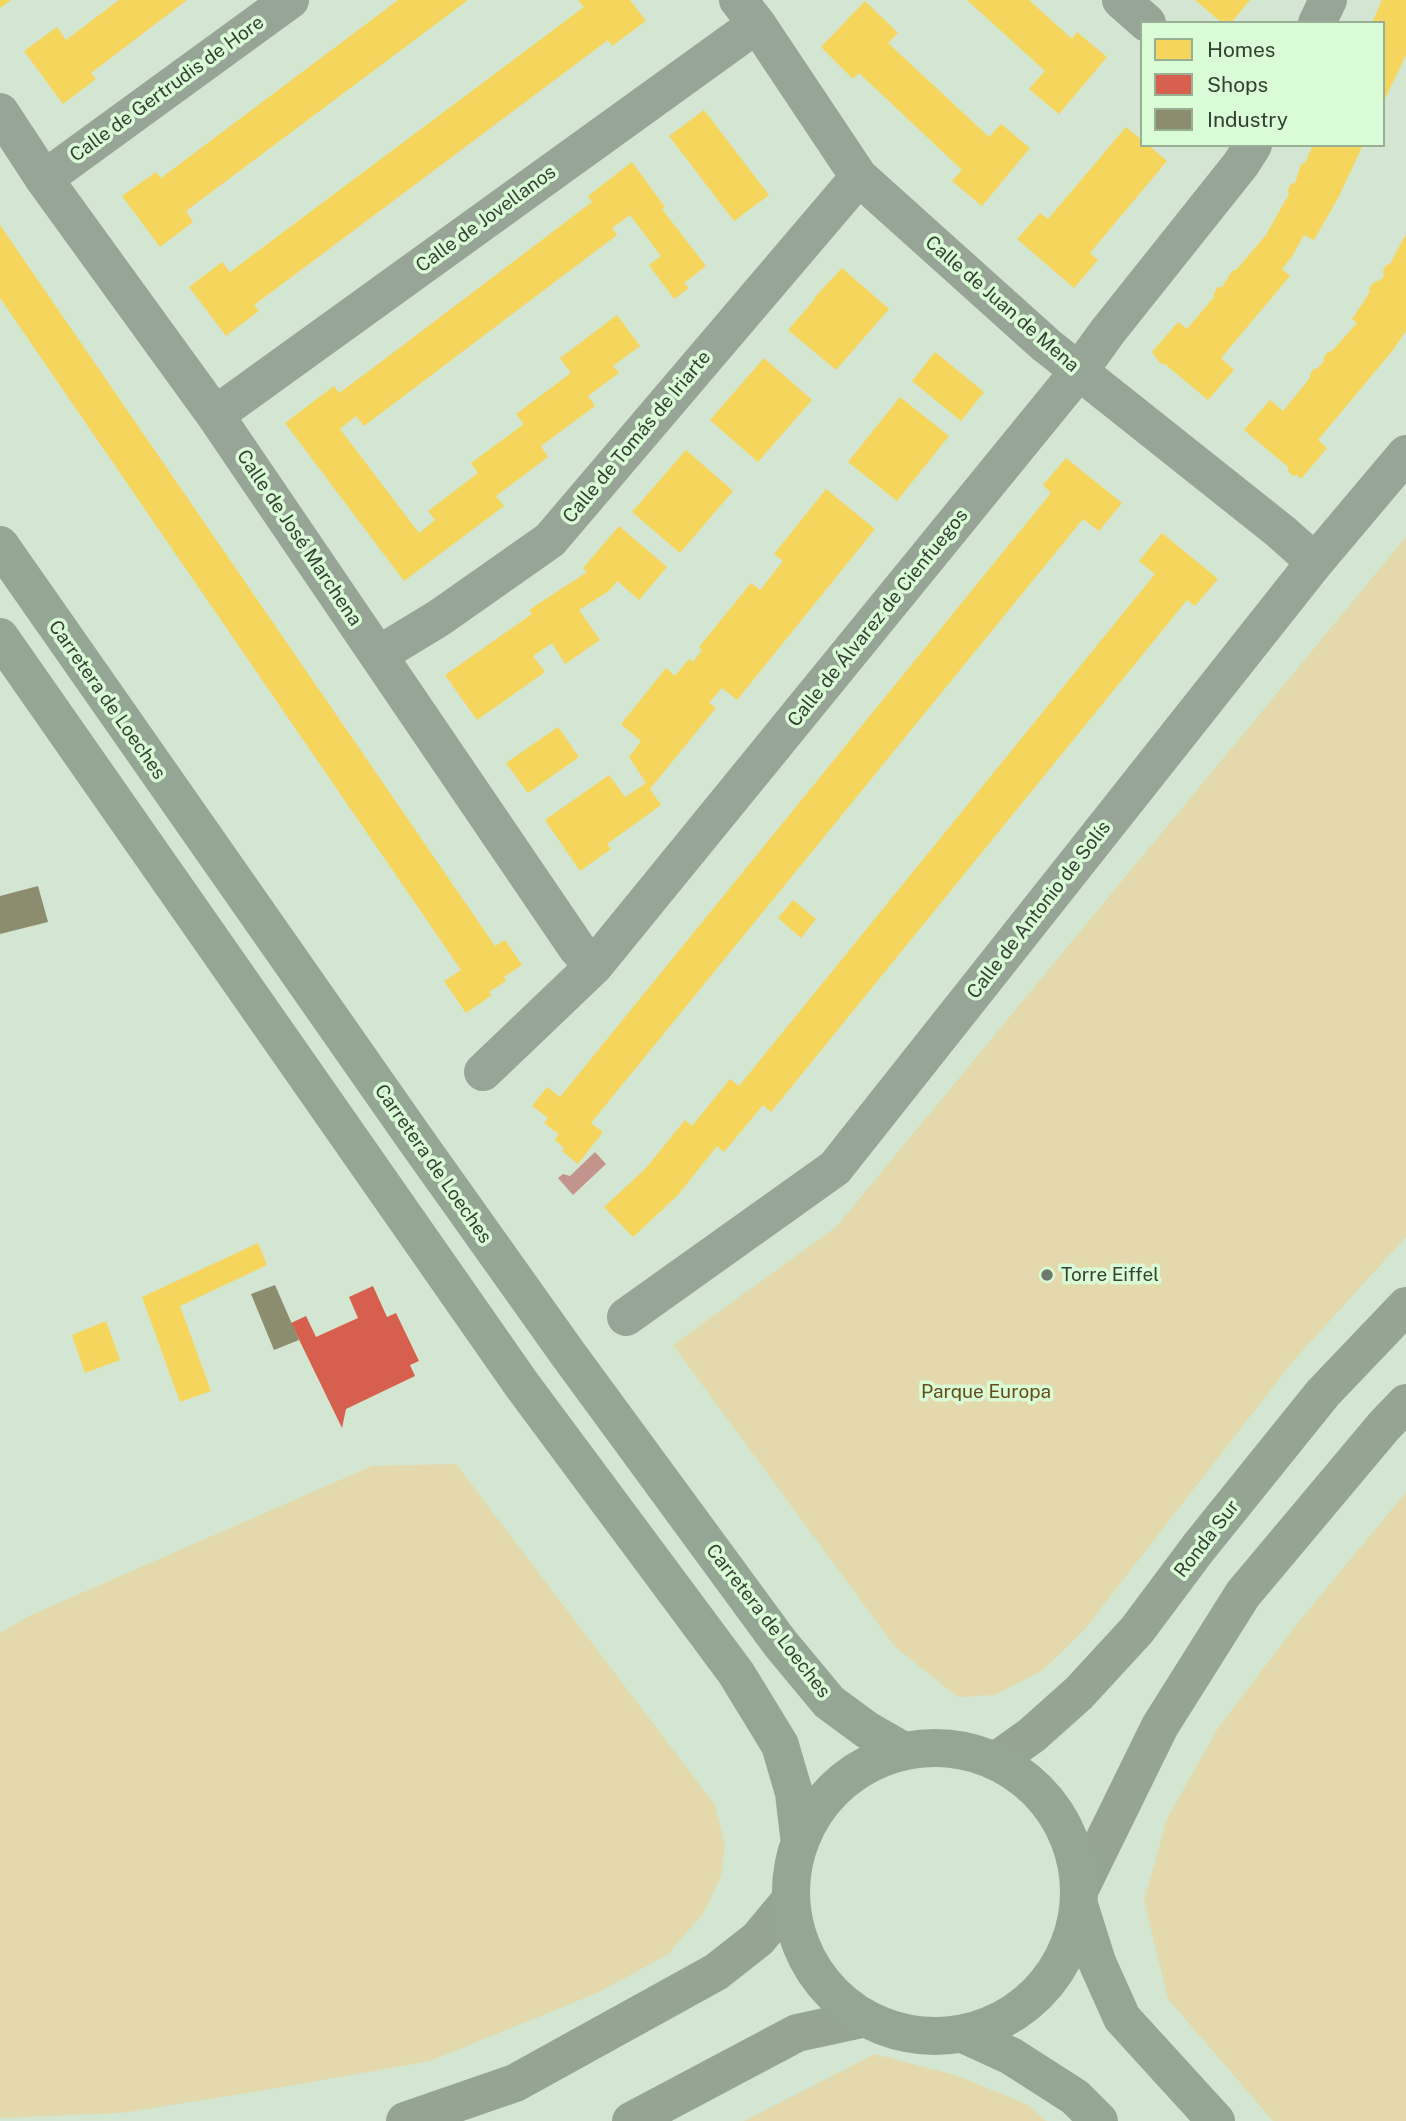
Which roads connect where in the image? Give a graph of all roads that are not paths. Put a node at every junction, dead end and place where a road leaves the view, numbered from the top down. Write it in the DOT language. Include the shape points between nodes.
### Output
graph roads {
  1 [pos="290,0"];
  2 [pos="1121,0"];
  3 [pos="1328,0"];
  4 [pos="747,12"];
  5 [pos="1145,21"];
  6 [pos="1318,21"];
  7 [pos="0,111"];
  8 [pos="1252,147"];
  9 [pos="859,177"];
  10 [pos="44,179"];
  11 [pos="1079,371"];
  12 [pos="215,415"];
  13 [pos="1406,454"];
  14 [pos="0,545"];
  15 [pos="1315,562"];
  16 [pos="0,637"];
  17 [pos="378,655"];
  18 [pos="594,966"];
  19 [pos="483,1072"];
  20 [pos="1406,1306"];
  21 [pos="626,1317"];
  22 [pos="1406,1403"];
  23 [pos="902,1750"];
  24 [pos="997,1760"];
  25 [pos="799,1836"];
  26 [pos="1080,1899"];
  27 [pos="788,1903"];
  28 [pos="862,2020"];
  29 [pos="965,2035"];
  30 [pos="405,2121"];
  31 [pos="631,2121"];
  32 [pos="1099,2121"];
  33 [pos="1216,2121"];
  1 -- 10 [label="street, Calle de Gertrudis de Hore"];
  2 -- 5 [label="street"];
  3 -- 6 [label="street"];
  4 -- 9 [label="street, Calle de Juan de Mena"];
  4 -- 12 [label="street, Calle de Jovellanos"];
  7 -- 10 [label="street, Calle de José Marchena"];
  8 -- 11 [label="street, Calle de Álvarez de Cienfuegos"];
  9 -- 11 [label="street, Calle de Juan de Mena"];
  9 -- 17 [label="street, Calle de Tomás de Iriarte" via="550,540"];
  10 -- 12 [label="street, Calle de José Marchena"];
  11 -- 15 [label="street, Calle de Juan de Mena"];
  11 -- 18 [label="street, Calle de Álvarez de Cienfuegos"];
  12 -- 17 [label="street, Calle de José Marchena"];
  13 -- 15 [label="street, Calle de Antonio de Solís"];
  14 -- 23 [label="main road, Carretera de Loeches" via="568,1354 780,1643 830,1702"];
  15 -- 21 [label="street, Calle de Antonio de Solís" via="835,1168"];
  16 -- 25 [label="main road" via="522,1385 736,1673 780,1745 794,1793"];
  17 -- 18 [label="street, Calle de José Marchena" via="577,948"];
  18 -- 19 [label="street, Calle de Álvarez de Cienfuegos"];
  20 -- 24 [label="main road, Ronda Sur" via="1323,1393 1137,1630 1079,1693"];
  22 -- 26 [label="main road" via="1244,1594 1160,1726"];
  23 -- 24 [label="main road" via="950,1748"];
  23 -- 25 [label="main road" via="840,1781"];
  24 -- 26 [label="main road" via="1034,1785 1062,1821 1078,1863"];
  25 -- 27 [label="main road"];
  26 -- 29 [label="main road" via="1071,1944 1054,1976 1030,2003 999,2023"];
  26 -- 33 [label="main road" via="1097,1962 1122,2018"];
  27 -- 28 [label="main road" via="811,1970"];
  27 -- 30 [label="main road" via="758,1939 716,1972 515,2083"];
  28 -- 29 [label="main road" via="912,2037"];
  28 -- 31 [label="main road" via="797,2033"];
  29 -- 32 [label="main road" via="1011,2056 1075,2097"];
}
